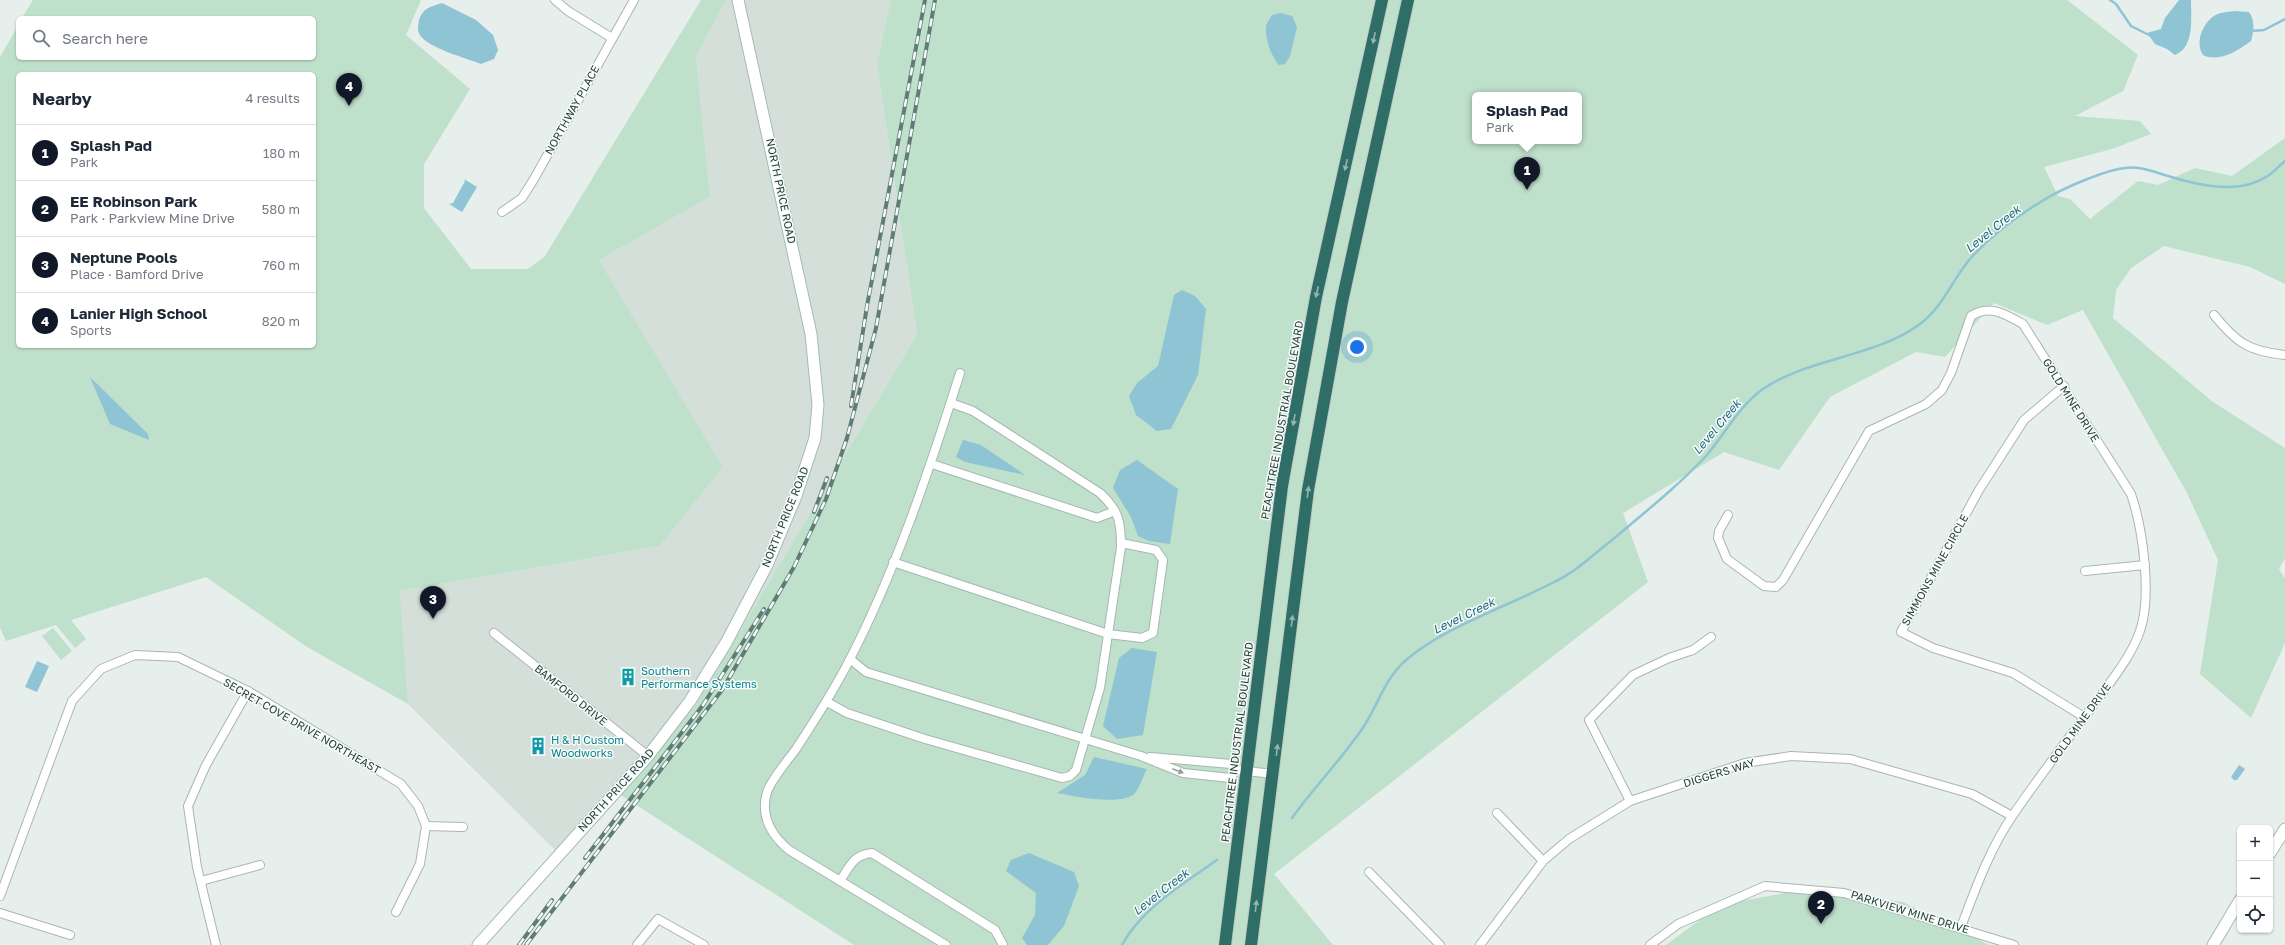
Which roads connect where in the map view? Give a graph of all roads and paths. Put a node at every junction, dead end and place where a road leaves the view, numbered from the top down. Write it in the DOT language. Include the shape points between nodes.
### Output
graph roads {
  1 [pos="555,0"];
  2 [pos="634,0"];
  3 [pos="738,0"];
  4 [pos="1382,0"];
  5 [pos="1408,0"];
  6 [pos="612,38"];
  7 [pos="502,212"];
  8 [pos="2214,315"];
  9 [pos="2285,355"];
  10 [pos="960,373"];
  11 [pos="2064,386"];
  12 [pos="951,403"];
  13 [pos="932,464"];
  14 [pos="1115,511"];
  15 [pos="1728,515"];
  16 [pos="1121,543"];
  17 [pos="894,562"];
  18 [pos="2145,565"];
  19 [pos="2086,571"];
  20 [pos="494,633"];
  21 [pos="1108,634"];
  22 [pos="1711,637"];
  23 [pos="850,659"];
  24 [pos="248,692"];
  25 [pos="827,702"];
  26 [pos="2084,717"];
  27 [pos="1084,738"];
  28 [pos="648,756"];
  29 [pos="1142,756"];
  30 [pos="1242,770"];
  31 [pos="1274,774"];
  32 [pos="1630,801"];
  33 [pos="1497,813"];
  34 [pos="2012,816"];
  35 [pos="426,826"];
  36 [pos="462,827"];
  37 [pos="2285,829"];
  38 [pos="2273,848"];
  39 [pos="1543,861"];
  40 [pos="260,865"];
  41 [pos="1369,872"];
  42 [pos="201,881"];
  43 [pos="840,881"];
  44 [pos="0,896"];
  45 [pos="2237,905"];
  46 [pos="396,912"];
  47 [pos="0,913"];
  48 [pos="1961,927"];
  49 [pos="70,935"];
  50 [pos="216,945"];
  51 [pos="478,945"];
  52 [pos="637,945"];
  53 [pos="704,945"];
  54 [pos="946,945"];
  55 [pos="1003,945"];
  56 [pos="1225,945"];
  57 [pos="1252,945"];
  58 [pos="1440,945"];
  59 [pos="1480,945"];
  60 [pos="1650,945"];
  61 [pos="2014,945"];
  62 [pos="2212,945"];
  1 -- 6 [label="street"];
  2 -- 6 [label="street, NORTHWAY PLACE"];
  3 -- 28 [label="street, NORTH PRICE ROAD" via="811,334 818,405 815,438 796,496 767,565 734,629 690,701"];
  4 -- 30 [label="highway, PEACHTREE INDUSTRIAL BOULEVARD, one-way" via="1316,297 1282,486"];
  31 -- 5 [label="highway, one-way" via="1308,490 1342,302"];
  6 -- 7 [label="street, NORTHWAY PLACE" via="522,198"];
  8 -- 9 [label="street" via="2231,336 2259,352"];
  10 -- 12 [label="street"];
  11 -- 15 [label="street, GOLD MINE DRIVE" via="2023,324 2003,312 1987,309 1978,311 1971,316 1951,373 1942,390 1926,404 1869,431 1783,580 1776,587 1764,586 1727,559 1718,538"];
  11 -- 18 [label="street, GOLD MINE DRIVE" via="2131,494 2138,514"];
  11 -- 26 [label="street, SIMMONS MINE CIRCLE" via="2024,420 1979,490 1901,632 1933,648 2013,673"];
  12 -- 13 [label="street"];
  12 -- 14 [label="street" via="973,411 1100,493"];
  13 -- 14 [label="street" via="1097,518"];
  13 -- 17 [label="street"];
  14 -- 16 [label="street" via="1122,528"];
  16 -- 21 [label="street"];
  16 -- 21 [label="street" via="1156,550 1163,560 1153,633 1142,638"];
  17 -- 21 [label="street"];
  17 -- 23 [label="street"];
  18 -- 19 [label="street"];
  18 -- 26 [label="street, GOLD MINE DRIVE" via="2146,594 2140,631 2119,669"];
  20 -- 28 [label="street, BAMFORD DRIVE"];
  21 -- 27 [label="street" via="1100,688"];
  22 -- 32 [label="street" via="1693,650 1633,675 1589,720"];
  23 -- 25 [label="street"];
  23 -- 27 [label="street" via="866,672"];
  24 -- 35 [label="street, SECRET COVE DRIVE NORTHEAST" via="401,784 418,806"];
  24 -- 42 [label="street" via="206,765 188,806"];
  24 -- 44 [label="street, SECRET COVE DRIVE NORTHEAST" via="178,657 136,655 100,669 72,701"];
  25 -- 27 [label="street" via="847,713 925,739 1062,778 1070,776 1076,770"];
  25 -- 43 [label="street" via="768,791 764,812 775,839"];
  26 -- 34 [label="street, GOLD MINE DRIVE"];
  27 -- 29 [label="street"];
  28 -- 51 [label="street, NORTH PRICE ROAD"];
  29 -- 30 [label="street" via="1231,764"];
  29 -- 30 [label="street, one-way" via="1183,773 1230,778"];
  30 -- 31 [label="street"];
  30 -- 56 [label="highway, PEACHTREE INDUSTRIAL BOULEVARD"];
  57 -- 31 [label="highway, one-way"];
  32 -- 34 [label="street, DIGGERS WAY" via="1745,763 1791,756 1857,761 1972,794"];
  32 -- 39 [label="street, DIGGERS WAY" via="1569,839"];
  33 -- 39 [label="street"];
  34 -- 48 [label="street, GOLD MINE DRIVE" via="1978,883"];
  35 -- 36 [label="street"];
  35 -- 46 [label="street" via="420,864"];
  37 -- 38 [label="street"];
  39 -- 59 [label="street, DIGGERS WAY"];
  40 -- 42 [label="street"];
  41 -- 58 [label="street"];
  42 -- 50 [label="street"];
  43 -- 54 [label="street"];
  43 -- 55 [label="street" via="860,854 872,853 995,930"];
  45 -- 62 [label="street"];
  47 -- 49 [label="street"];
  48 -- 60 [label="street, PARKVIEW MINE DRIVE" via="1844,893 1765,886 1678,924"];
  48 -- 61 [label="street, PARKVIEW MINE DRIVE"];
  52 -- 53 [label="street" via="658,919"];
}
